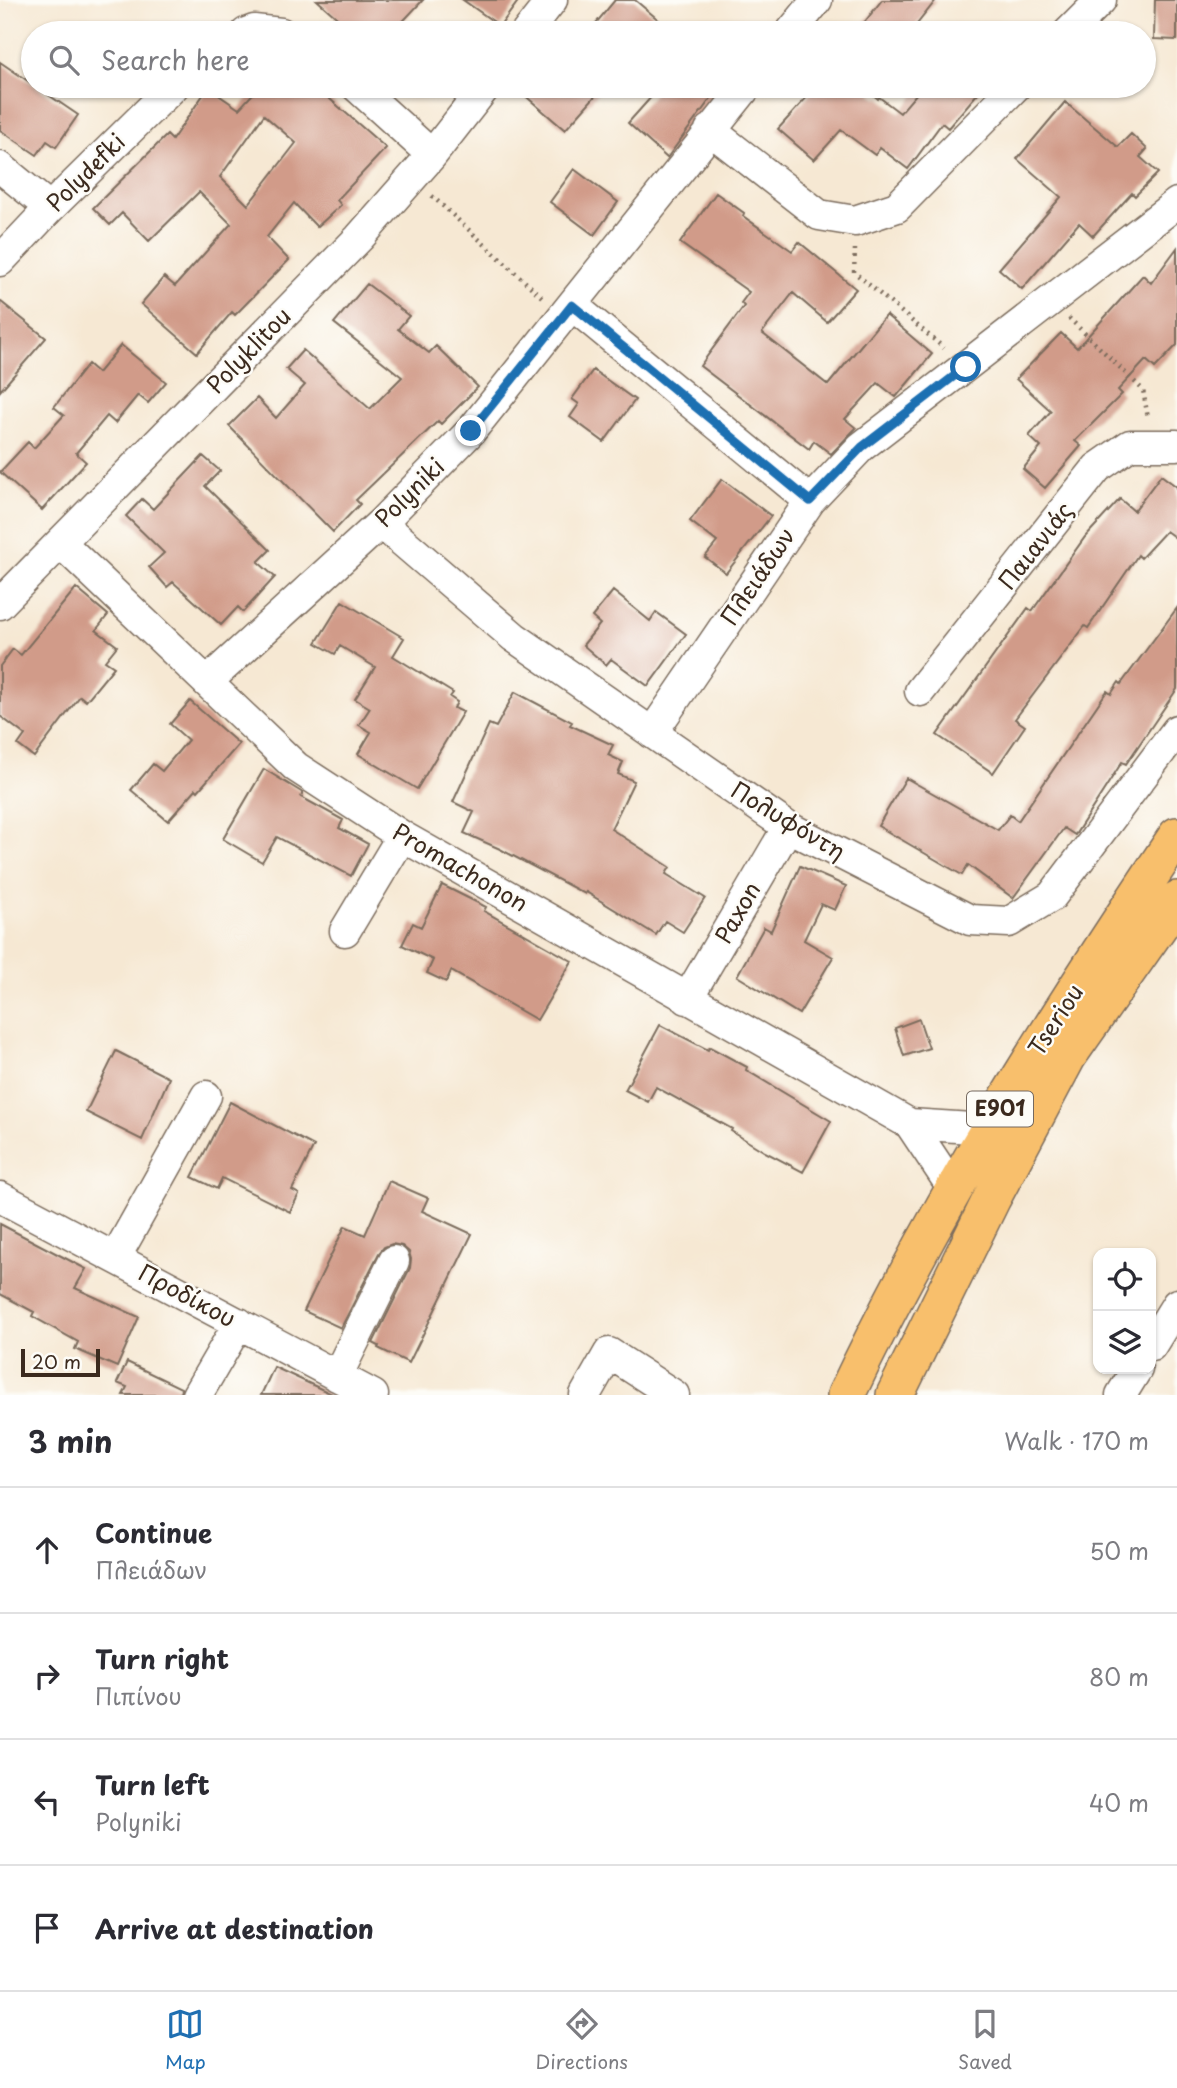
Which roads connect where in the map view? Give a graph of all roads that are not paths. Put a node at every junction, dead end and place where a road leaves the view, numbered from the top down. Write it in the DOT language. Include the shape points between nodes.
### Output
graph roads {
  1 [pos="552,0"];
  2 [pos="817,0"];
  3 [pos="1101,0"];
  4 [pos="535,21"];
  5 [pos="800,21"];
  6 [pos="1080,21"];
  7 [pos="162,98"];
  8 [pos="369,98"];
  9 [pos="477,98"];
  10 [pos="737,98"];
  11 [pos="1004,98"];
  12 [pos="710,130"];
  13 [pos="432,155"];
  14 [pos="0,167"];
  15 [pos="1177,203"];
  16 [pos="50,208"];
  17 [pos="0,261"];
  18 [pos="568,311"];
  19 [pos="1165,445"];
  20 [pos="810,501"];
  21 [pos="381,523"];
  22 [pos="61,543"];
  23 [pos="0,604"];
  24 [pos="208,681"];
  25 [pos="920,691"];
  26 [pos="1177,730"];
  27 [pos="652,733"];
  28 [pos="788,827"];
  29 [pos="402,836"];
  30 [pos="1177,836"];
  31 [pos="1177,900"];
  32 [pos="345,931"];
  33 [pos="687,999"];
  34 [pos="205,1096"];
  35 [pos="910,1124"];
  36 [pos="987,1129"];
  37 [pos="954,1190"];
  38 [pos="0,1197"];
  39 [pos="115,1258"];
  40 [pos="394,1261"];
  41 [pos="1177,1304"];
  42 [pos="239,1323"];
  43 [pos="1156,1338"];
  44 [pos="1134,1374"];
  45 [pos="337,1376"];
  46 [pos="197,1395"];
  47 [pos="373,1395"];
  48 [pos="585,1395"];
  49 [pos="674,1395"];
  50 [pos="846,1395"];
  51 [pos="895,1395"];
  52 [pos="1121,1395"];
  1 -- 4 [label="street"];
  2 -- 5 [label="street"];
  3 -- 6 [label="street"];
  7 -- 16 [label="street, Polydefki"];
  8 -- 13 [label="street"];
  9 -- 13 [label="street, Polyklitou"];
  10 -- 12 [label="street, Polyniki"];
  11 -- 12 [label="street" via="897,207 855,221 819,215"];
  12 -- 18 [label="street, Polyniki"];
  13 -- 22 [label="street, Polyklitou" via="359,238"];
  14 -- 16 [label="street"];
  15 -- 20 [label="street, Πλειάδων" via="862,447"];
  16 -- 17 [label="street, Polydefki"];
  18 -- 20 [label="street"];
  18 -- 21 [label="street, Polyniki" via="471,431"];
  19 -- 25 [label="street, Παιανιάς" via="1130,445 1097,468"];
  20 -- 27 [label="street, Πλειάδων"];
  21 -- 24 [label="street, Polyniki"];
  21 -- 27 [label="street, Πολυφόντη" via="514,637"];
  22 -- 23 [label="street, Polyklitou"];
  22 -- 24 [label="street, Promachonon"];
  24 -- 29 [label="street, Promachonon" via="296,767"];
  26 -- 28 [label="street, Πολυφόντη" via="1052,896 1009,922 970,920"];
  27 -- 28 [label="street, Πολυφόντη"];
  28 -- 33 [label="street, Paxon"];
  29 -- 32 [label="street"];
  29 -- 33 [label="street, Promachonon"];
  30 -- 36 [label="main road, Tseriou / E901"];
  31 -- 51 [label="main road, Tseriou / E901" via="1067,1057"];
  33 -- 35 [label="street, Promachonon"];
  34 -- 39 [label="street"];
  35 -- 36 [label="street, Promachonon"];
  35 -- 37 [label="street, Promachonon"];
  36 -- 37 [label="main road, Tseriou / E901"];
  37 -- 50 [label="main road, Tseriou / E901" via="883,1317"];
  38 -- 39 [label="street, Προδίκου"];
  39 -- 42 [label="street, Προδίκου"];
  40 -- 45 [label="street"];
  41 -- 43 [label="street"];
  42 -- 45 [label="street, Προδίκου"];
  42 -- 46 [label="street"];
  44 -- 52 [label="street"];
  45 -- 47 [label="street, Προδίκου"];
  48 -- 49 [label="street" via="609,1353"];
}
